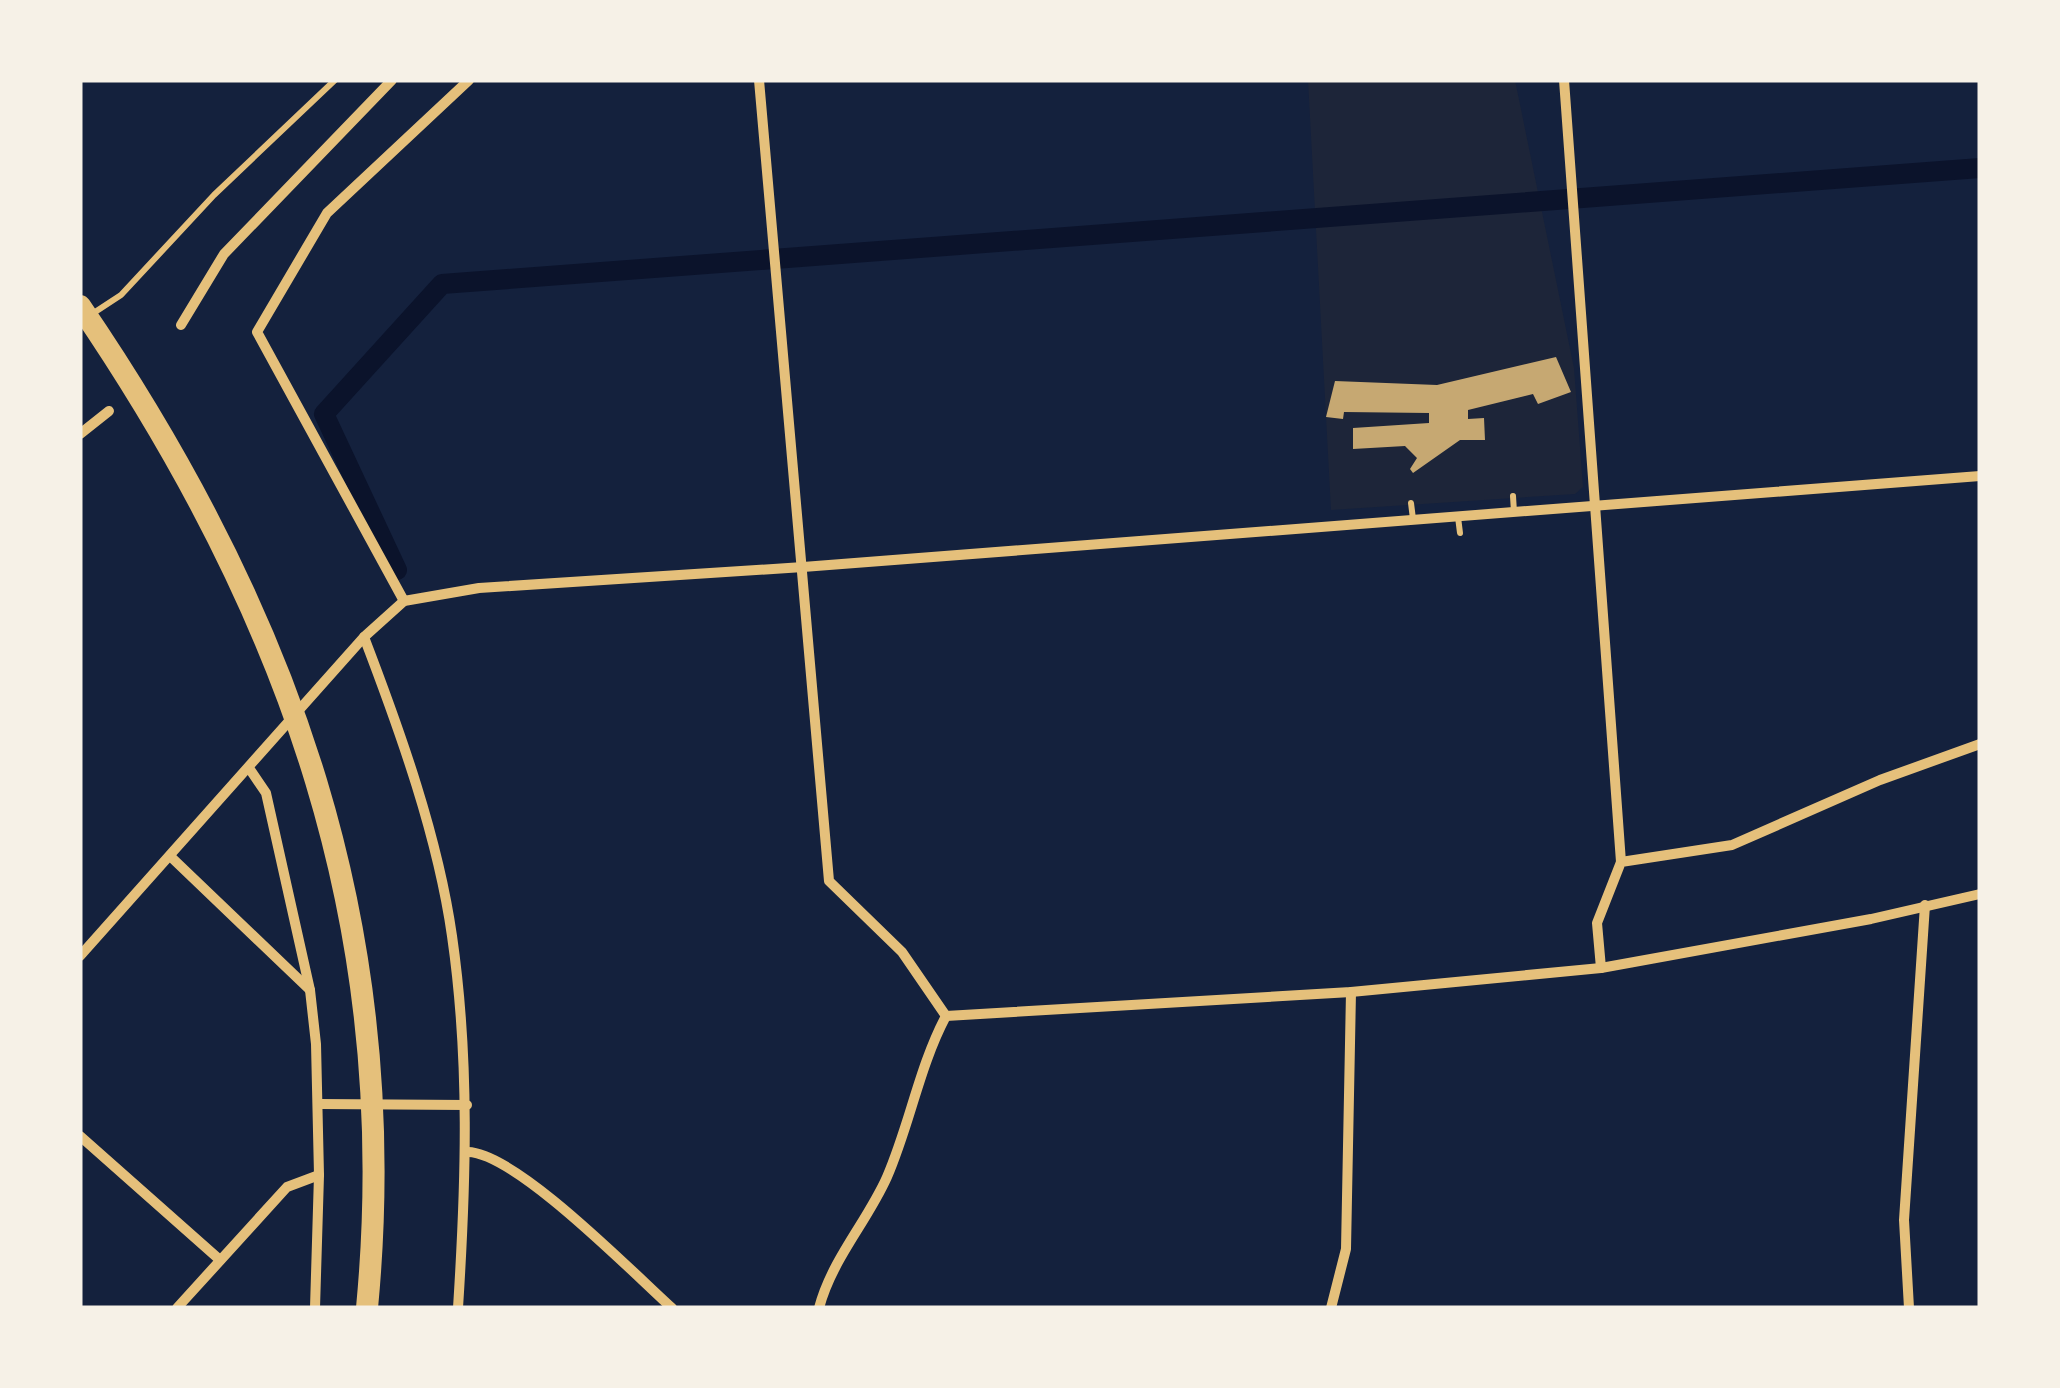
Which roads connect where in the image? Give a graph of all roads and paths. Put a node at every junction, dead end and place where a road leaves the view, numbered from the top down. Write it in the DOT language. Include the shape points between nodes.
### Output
graph roads {
  1 [pos="335,80"];
  2 [pos="392,80"];
  3 [pos="469,80"];
  4 [pos="759,80"];
  5 [pos="1564,80"];
  6 [pos="80,306"];
  7 [pos="80,321"];
  8 [pos="181,326"];
  9 [pos="109,411"];
  10 [pos="80,434"];
  11 [pos="1980,476"];
  12 [pos="1513,496"];
  13 [pos="1411,503"];
  14 [pos="1597,506"];
  15 [pos="1514,513"];
  16 [pos="1458,517"];
  17 [pos="1413,521"];
  18 [pos="1460,533"];
  19 [pos="803,567"];
  20 [pos="404,601"];
  21 [pos="364,638"];
  22 [pos="1980,744"];
  23 [pos="248,768"];
  24 [pos="170,856"];
  25 [pos="1621,862"];
  26 [pos="1980,894"];
  27 [pos="1924,905"];
  28 [pos="80,956"];
  29 [pos="1601,968"];
  30 [pos="310,990"];
  31 [pos="1350,992"];
  32 [pos="946,1016"];
  33 [pos="319,1104"];
  34 [pos="467,1105"];
  35 [pos="80,1136"];
  36 [pos="468,1152"];
  37 [pos="319,1174"];
  38 [pos="220,1260"];
  39 [pos="177,1308"];
  40 [pos="315,1308"];
  41 [pos="367,1308"];
  42 [pos="458,1308"];
  43 [pos="672,1308"];
  44 [pos="819,1308"];
  45 [pos="1331,1308"];
  46 [pos="1909,1308"];
  1 -- 7 [label="lane" via="214,195 121,296"];
  2 -- 8 [label="street" via="224,254"];
  3 -- 20 [label="street" via="326,214 257,332"];
  4 -- 19 [label="street"];
  5 -- 14 [label="street"];
  6 -- 41 [label="highway" via="201,503 282,676 336,844 367,1010 374,1183"];
  9 -- 10 [label="street"];
  11 -- 14 [label="street"];
  12 -- 15 [label="lane"];
  13 -- 17 [label="lane"];
  14 -- 15 [label="street"];
  14 -- 25 [label="street"];
  15 -- 16 [label="street"];
  16 -- 17 [label="street"];
  16 -- 18 [label="lane"];
  17 -- 19 [label="street"];
  19 -- 20 [label="street" via="479,588"];
  19 -- 32 [label="street" via="829,881 902,952"];
  20 -- 21 [label="street"];
  21 -- 23 [label="street"];
  21 -- 34 [label="street" via="417,792 452,934"];
  22 -- 25 [label="street" via="1732,846"];
  23 -- 24 [label="street"];
  23 -- 30 [label="street" via="266,792"];
  24 -- 28 [label="street"];
  24 -- 30 [label="street"];
  25 -- 29 [label="street" via="1597,924"];
  26 -- 27 [label="street"];
  27 -- 29 [label="street"];
  27 -- 46 [label="street" via="1904,1220"];
  29 -- 31 [label="street"];
  30 -- 33 [label="street"];
  31 -- 32 [label="street"];
  31 -- 45 [label="street" via="1346,1248"];
  32 -- 44 [label="street" via="926,1054 892,1165"];
  33 -- 34 [label="street"];
  33 -- 37 [label="street"];
  34 -- 36 [label="street"];
  35 -- 38 [label="street"];
  36 -- 42 [label="street"];
  36 -- 43 [label="street" via="485,1152 542,1192"];
  37 -- 38 [label="street" via="287,1187"];
  37 -- 40 [label="street"];
  38 -- 39 [label="street"];
}
